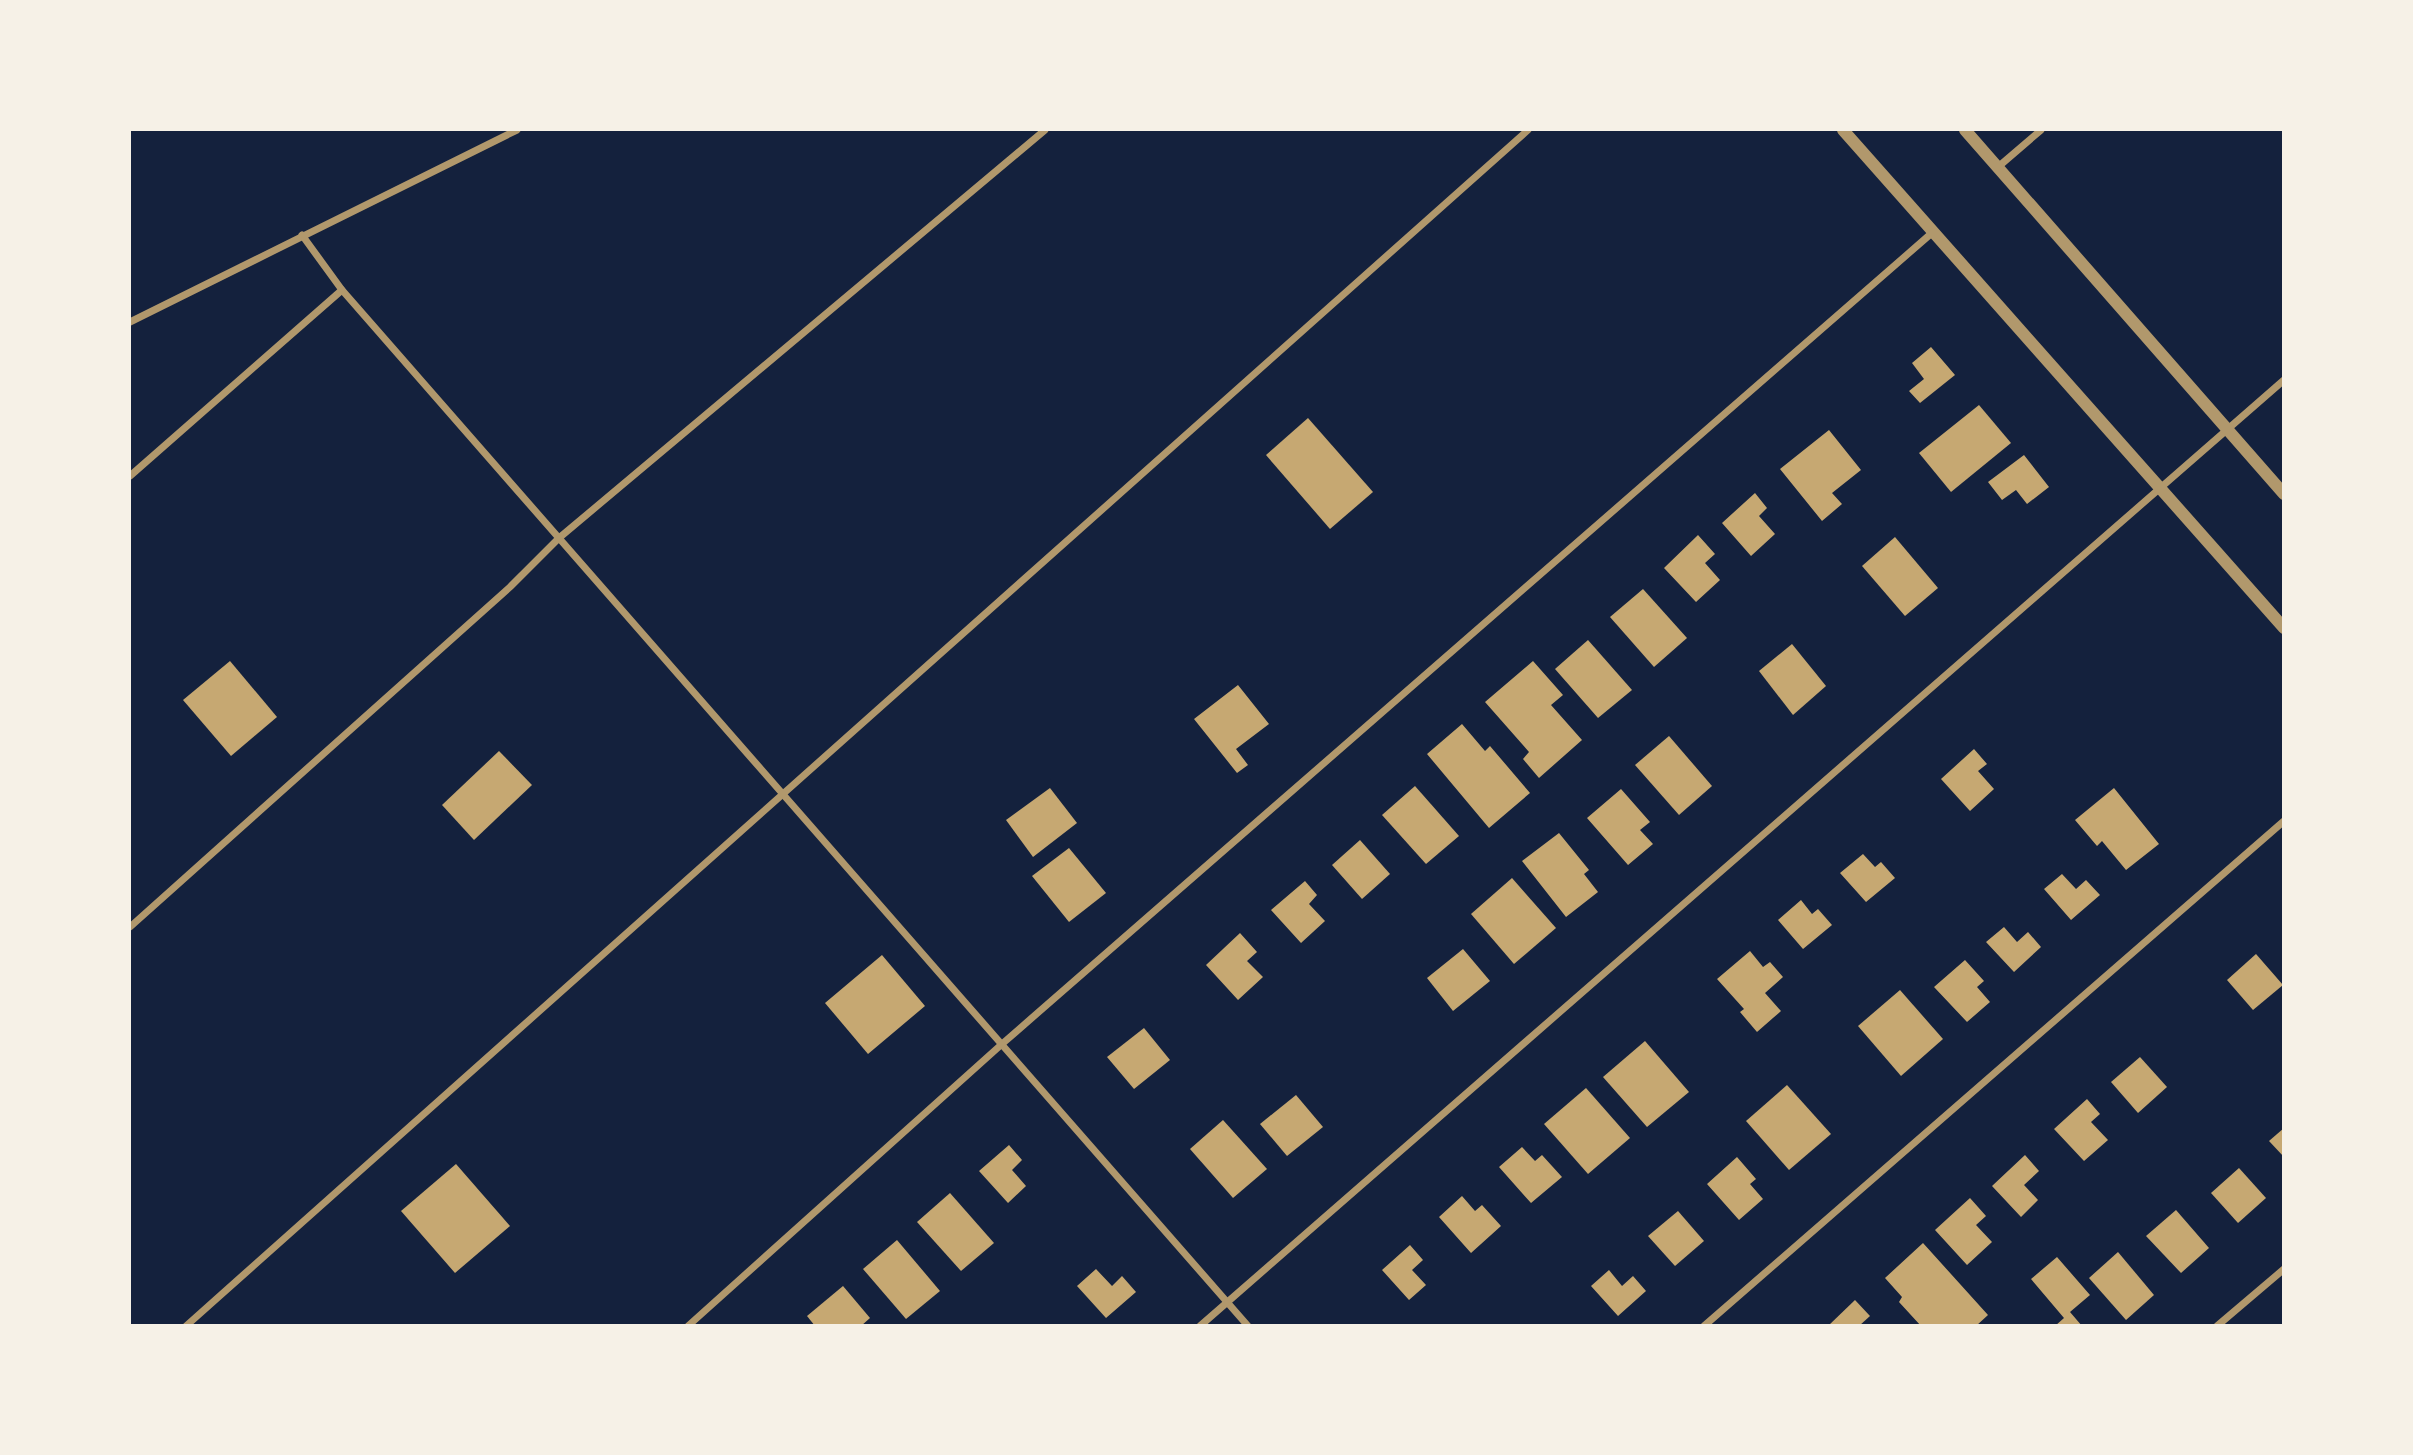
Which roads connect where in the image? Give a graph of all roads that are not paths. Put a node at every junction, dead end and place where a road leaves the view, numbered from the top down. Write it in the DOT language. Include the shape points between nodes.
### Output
graph roads {
  1 [pos="517,130"];
  2 [pos="1045,130"];
  3 [pos="1528,130"];
  4 [pos="1843,130"];
  5 [pos="1965,130"];
  6 [pos="2041,130"];
  7 [pos="1998,167"];
  8 [pos="1933,232"];
  9 [pos="302,235"];
  10 [pos="342,289"];
  11 [pos="130,322"];
  12 [pos="2284,380"];
  13 [pos="2227,429"];
  14 [pos="130,476"];
  15 [pos="2159,487"];
  16 [pos="2284,494"];
  17 [pos="559,538"];
  18 [pos="2284,628"];
  19 [pos="783,795"];
  20 [pos="2284,821"];
  21 [pos="130,927"];
  22 [pos="1002,1044"];
  23 [pos="2284,1269"];
  24 [pos="1227,1302"];
  25 [pos="186,1325"];
  26 [pos="688,1325"];
  27 [pos="1200,1325"];
  28 [pos="1248,1325"];
  29 [pos="1704,1325"];
  30 [pos="2217,1325"];
  1 -- 9 [label="street"];
  2 -- 17 [label="street"];
  3 -- 19 [label="street"];
  4 -- 8 [label="street"];
  5 -- 7 [label="street"];
  6 -- 7 [label="street"];
  7 -- 13 [label="street"];
  8 -- 15 [label="street"];
  8 -- 22 [label="street"];
  9 -- 10 [label="street"];
  9 -- 11 [label="street"];
  10 -- 14 [label="street"];
  10 -- 17 [label="street"];
  12 -- 13 [label="street"];
  13 -- 15 [label="street"];
  13 -- 16 [label="street"];
  15 -- 18 [label="street"];
  15 -- 24 [label="street"];
  17 -- 19 [label="street"];
  17 -- 21 [label="street"];
  19 -- 22 [label="street"];
  19 -- 25 [label="street"];
  20 -- 29 [label="street"];
  22 -- 24 [label="street"];
  22 -- 26 [label="street"];
  23 -- 30 [label="street"];
  24 -- 27 [label="street"];
  24 -- 28 [label="street"];
}
